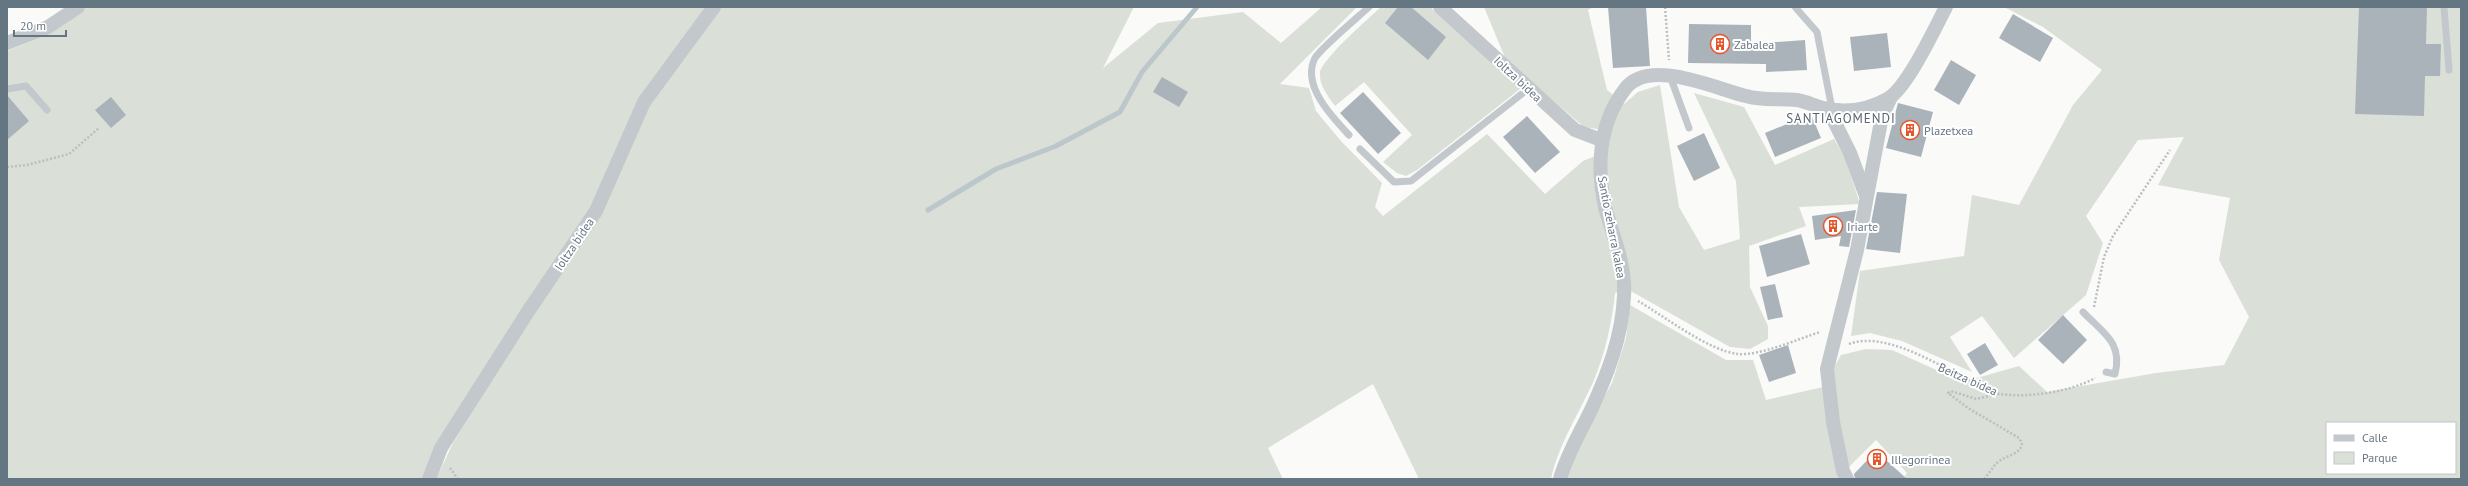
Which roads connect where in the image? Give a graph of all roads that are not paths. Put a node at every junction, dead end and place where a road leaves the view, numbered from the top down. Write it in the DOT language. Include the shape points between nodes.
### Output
graph roads {
  1 [pos="78,7"];
  2 [pos="714,7"];
  3 [pos="1369,7"];
  4 [pos="1440,7"];
  5 [pos="1795,7"];
  6 [pos="1946,7"];
  7 [pos="2444,7"];
  8 [pos="7,43"];
  9 [pos="2449,70"];
  10 [pos="1670,75"];
  11 [pos="7,89"];
  12 [pos="1528,89"];
  13 [pos="1891,97"];
  14 [pos="1830,109"];
  15 [pos="47,110"];
  16 [pos="1689,128"];
  17 [pos="1349,135"];
  18 [pos="1601,140"];
  19 [pos="1360,150"];
  20 [pos="1866,197"];
  21 [pos="2083,312"];
  22 [pos="2106,372"];
  23 [pos="429,479"];
  24 [pos="1560,479"];
  25 [pos="1847,479"];
  1 -- 8 [label="street" via="48,27"];
  2 -- 23 [label="street, Ioltza bidea" via="644,102 596,211 441,448"];
  3 -- 17 [label="lane" via="1316,57 1312,69 1314,87 1323,104"];
  4 -- 12 [label="street, Ioltza bidea"];
  5 -- 14 [label="lane" via="1817,32"];
  6 -- 13 [label="street" via="1903,82"];
  7 -- 9 [label="lane"];
  10 -- 14 [label="street, Santio zeharra kalea" via="1747,97 1798,100"];
  10 -- 16 [label="lane"];
  10 -- 18 [label="street, Santio zeharra kalea" via="1642,78 1626,87 1611,114"];
  11 -- 15 [label="lane" via="26,86"];
  12 -- 18 [label="street, Ioltza bidea" via="1575,130"];
  12 -- 19 [label="lane" via="1411,181 1394,182"];
  13 -- 14 [label="street, Santio zeharra kalea" via="1851,111"];
  13 -- 20 [label="street" via="1882,116"];
  14 -- 20 [label="street"];
  18 -- 24 [label="street, Santio zeharra kalea" via="1600,173 1625,294 1619,336 1607,374 1566,457"];
  20 -- 25 [label="street" via="1857,250 1827,369 1838,448"];
  21 -- 22 [label="lane" via="2115,345 2119,360 2115,374"];
}
